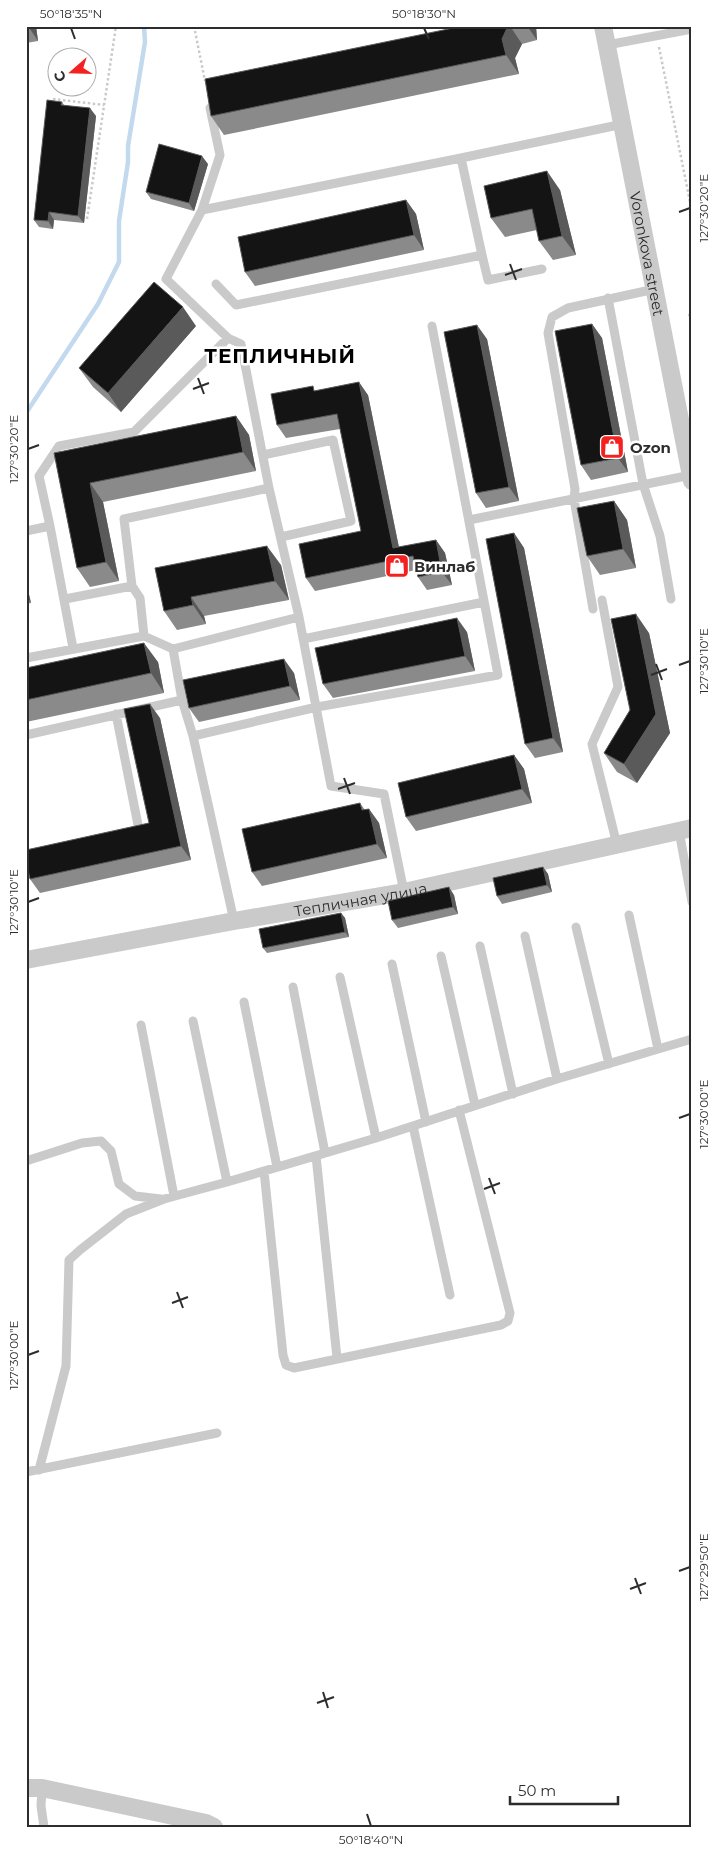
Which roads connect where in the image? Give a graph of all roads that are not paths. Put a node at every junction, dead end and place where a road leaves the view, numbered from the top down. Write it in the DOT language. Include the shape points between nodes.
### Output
graph roads {
  1 [pos="603,26"];
  2 [pos="692,29"];
  3 [pos="607,45"];
  4 [pos="208,94"];
  5 [pos="623,124"];
  6 [pos="461,158"];
  7 [pos="202,210"];
  8 [pos="482,255"];
  9 [pos="542,269"];
  10 [pos="216,284"];
  11 [pos="655,289"];
  12 [pos="608,298"];
  13 [pos="432,326"];
  14 [pos="228,338"];
  15 [pos="686,422"];
  16 [pos="262,455"];
  17 [pos="691,478"];
  18 [pos="643,484"];
  19 [pos="269,488"];
  20 [pos="574,499"];
  21 [pos="469,520"];
  22 [pos="50,526"];
  23 [pos="26,531"];
  24 [pos="281,537"];
  25 [pos="132,586"];
  26 [pos="65,599"];
  27 [pos="671,599"];
  28 [pos="602,600"];
  29 [pos="484,602"];
  30 [pos="593,609"];
  31 [pos="299,617"];
  32 [pos="144,636"];
  33 [pos="303,639"];
  34 [pos="73,648"];
  35 [pos="173,649"];
  36 [pos="26,658"];
  37 [pos="182,700"];
  38 [pos="317,708"];
  39 [pos="116,714"];
  40 [pos="26,735"];
  41 [pos="193,736"];
  42 [pos="685,830"];
  43 [pos="120,834"];
  44 [pos="617,845"];
  45 [pos="404,892"];
  46 [pos="692,902"];
  47 [pos="629,915"];
  48 [pos="234,921"];
  49 [pos="576,927"];
  50 [pos="525,936"];
  51 [pos="480,946"];
  52 [pos="441,956"];
  53 [pos="26,960"];
  54 [pos="392,964"];
  55 [pos="340,977"];
  56 [pos="293,987"];
  57 [pos="244,1002"];
  58 [pos="193,1021"];
  59 [pos="141,1025"];
  60 [pos="692,1039"];
  61 [pos="658,1049"];
  62 [pos="609,1064"];
  63 [pos="557,1079"];
  64 [pos="513,1094"];
  65 [pos="475,1105"];
  66 [pos="459,1110"];
  67 [pos="426,1122"];
  68 [pos="413,1126"];
  69 [pos="376,1138"];
  70 [pos="325,1152"];
  71 [pos="316,1156"];
  72 [pos="26,1161"];
  73 [pos="277,1167"];
  74 [pos="264,1171"];
  75 [pos="227,1182"];
  76 [pos="174,1196"];
  77 [pos="164,1199"];
  78 [pos="450,1295"];
  79 [pos="337,1358"];
  80 [pos="217,1433"];
  81 [pos="39,1470"];
  82 [pos="26,1472"];
  83 [pos="34,1788"];
  84 [pos="44,1827"];
  85 [pos="214,1827"];
  1 -- 3 [label="street, Voronkova street"];
  2 -- 3 [label="lane"];
  3 -- 5 [label="street, Voronkova street"];
  4 -- 7 [label="lane" via="220,155"];
  5 -- 6 [label="lane"];
  5 -- 11 [label="street, Voronkova street"];
  6 -- 7 [label="lane"];
  6 -- 8 [label="lane"];
  7 -- 14 [label="lane" via="166,279"];
  8 -- 9 [label="lane" via="488,280"];
  8 -- 10 [label="lane" via="236,305"];
  11 -- 12 [label="lane"];
  11 -- 15 [label="street, Voronkova street"];
  12 -- 18 [label="lane"];
  12 -- 20 [label="lane" via="568,308 552,317 548,333 575,489"];
  13 -- 21 [label="lane"];
  14 -- 16 [label="lane" via="241,344"];
  14 -- 22 [label="lane" via="134,432 59,446 39,476"];
  15 -- 17 [label="street, Voronkova street"];
  16 -- 19 [label="lane"];
  16 -- 24 [label="lane" via="334,440 351,522"];
  17 -- 18 [label="lane"];
  18 -- 20 [label="lane"];
  18 -- 27 [label="lane" via="660,536"];
  19 -- 24 [label="lane"];
  19 -- 25 [label="lane" via="124,519"];
  20 -- 21 [label="lane"];
  20 -- 30 [label="lane"];
  21 -- 29 [label="lane"];
  22 -- 23 [label="lane"];
  22 -- 26 [label="lane"];
  24 -- 31 [label="lane"];
  25 -- 26 [label="lane"];
  25 -- 32 [label="lane" via="140,598"];
  26 -- 34 [label="lane"];
  28 -- 44 [label="lane" via="618,688 592,744"];
  29 -- 33 [label="lane"];
  29 -- 38 [label="lane" via="498,676"];
  31 -- 33 [label="lane"];
  31 -- 35 [label="lane"];
  32 -- 34 [label="lane"];
  32 -- 35 [label="lane"];
  33 -- 38 [label="lane"];
  34 -- 36 [label="lane"];
  35 -- 37 [label="lane"];
  37 -- 39 [label="lane"];
  37 -- 41 [label="lane"];
  38 -- 41 [label="lane"];
  38 -- 45 [label="lane" via="331,786 384,794"];
  39 -- 40 [label="lane"];
  39 -- 43 [label="lane" via="139,830"];
  41 -- 48 [label="lane"];
  42 -- 44 [label="street, Тепличная улица"];
  42 -- 46 [label="lane"];
  44 -- 45 [label="street, Тепличная улица"];
  45 -- 48 [label="street, Тепличная улица"];
  47 -- 61 [label="lane"];
  48 -- 53 [label="street, Тепличная улица"];
  49 -- 62 [label="lane"];
  50 -- 63 [label="lane"];
  51 -- 64 [label="lane"];
  52 -- 65 [label="lane"];
  54 -- 67 [label="lane"];
  55 -- 69 [label="lane"];
  56 -- 70 [label="lane"];
  57 -- 73 [label="lane"];
  58 -- 75 [label="lane"];
  59 -- 76 [label="lane"];
  60 -- 61 [label="lane"];
  61 -- 62 [label="lane"];
  62 -- 63 [label="lane"];
  63 -- 64 [label="lane"];
  64 -- 65 [label="lane"];
  65 -- 66 [label="lane"];
  66 -- 67 [label="lane"];
  66 -- 79 [label="lane" via="510,1313 508,1321"];
  67 -- 68 [label="lane"];
  68 -- 69 [label="lane"];
  68 -- 78 [label="lane"];
  69 -- 70 [label="lane"];
  70 -- 71 [label="lane"];
  71 -- 73 [label="lane"];
  71 -- 79 [label="lane"];
  72 -- 77 [label="lane" via="82,1143 101,1141 111,1151 119,1184 135,1196"];
  73 -- 74 [label="lane"];
  74 -- 75 [label="lane"];
  74 -- 79 [label="lane" via="286,1365 294,1368"];
  75 -- 76 [label="lane"];
  76 -- 77 [label="lane"];
  77 -- 81 [label="lane" via="126,1214 69,1260 66,1366"];
  80 -- 81 [label="lane"];
  81 -- 82 [label="lane"];
  83 -- 84 [label="lane"];
  83 -- 85 [label="street"];
}
